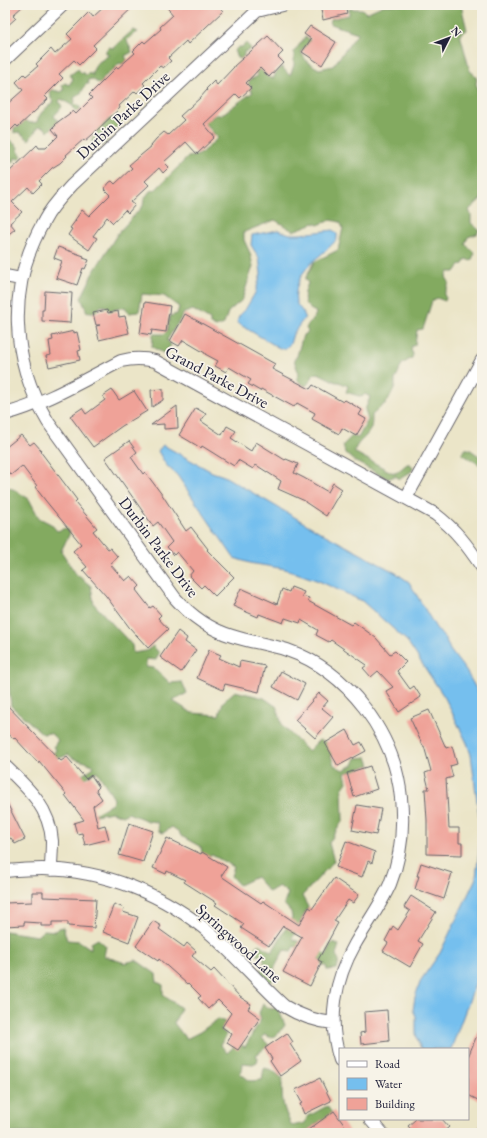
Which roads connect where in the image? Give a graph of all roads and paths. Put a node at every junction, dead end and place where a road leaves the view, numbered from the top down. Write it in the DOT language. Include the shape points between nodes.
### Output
graph roads {
  1 [pos="63,5"];
  2 [pos="282,5"];
  3 [pos="5,60"];
  4 [pos="5,276"];
  5 [pos="21,279"];
  6 [pos="482,360"];
  7 [pos="37,403"];
  8 [pos="5,414"];
  9 [pos="406,498"];
  10 [pos="482,567"];
  11 [pos="5,766"];
  12 [pos="51,870"];
  13 [pos="5,871"];
  14 [pos="333,1023"];
  15 [pos="339,1056"];
  16 [pos="371,1120"];
  17 [pos="382,1133"];
  1 -- 3 [label="street"];
  2 -- 5 [label="street, Durbin Parke Drive" via="257,11 72,185 44,220 26,260"];
  4 -- 5 [label="street"];
  5 -- 7 [label="street, Durbin Parke Drive" via="17,321 19,342"];
  6 -- 9 [label="street"];
  7 -- 8 [label="street, Grand Parke Drive"];
  7 -- 9 [label="street, Grand Parke Drive" via="121,361 144,358 155,361"];
  7 -- 14 [label="street, Durbin Parke Drive" via="161,580 186,610 218,631 289,651 326,671 358,700 384,738 401,797 401,842 390,883 345,966 338,986"];
  9 -- 10 [label="street, Grand Parke Drive" via="451,526"];
  11 -- 12 [label="street" via="36,796 44,812 52,841"];
  12 -- 13 [label="street, Springwood Lane"];
  12 -- 14 [label="street, Springwood Lane" via="108,879 150,894 202,927 284,1006 296,1014"];
  14 -- 15 [label="street, Durbin Parke Drive"];
  16 -- 17 [label="street"];
}
